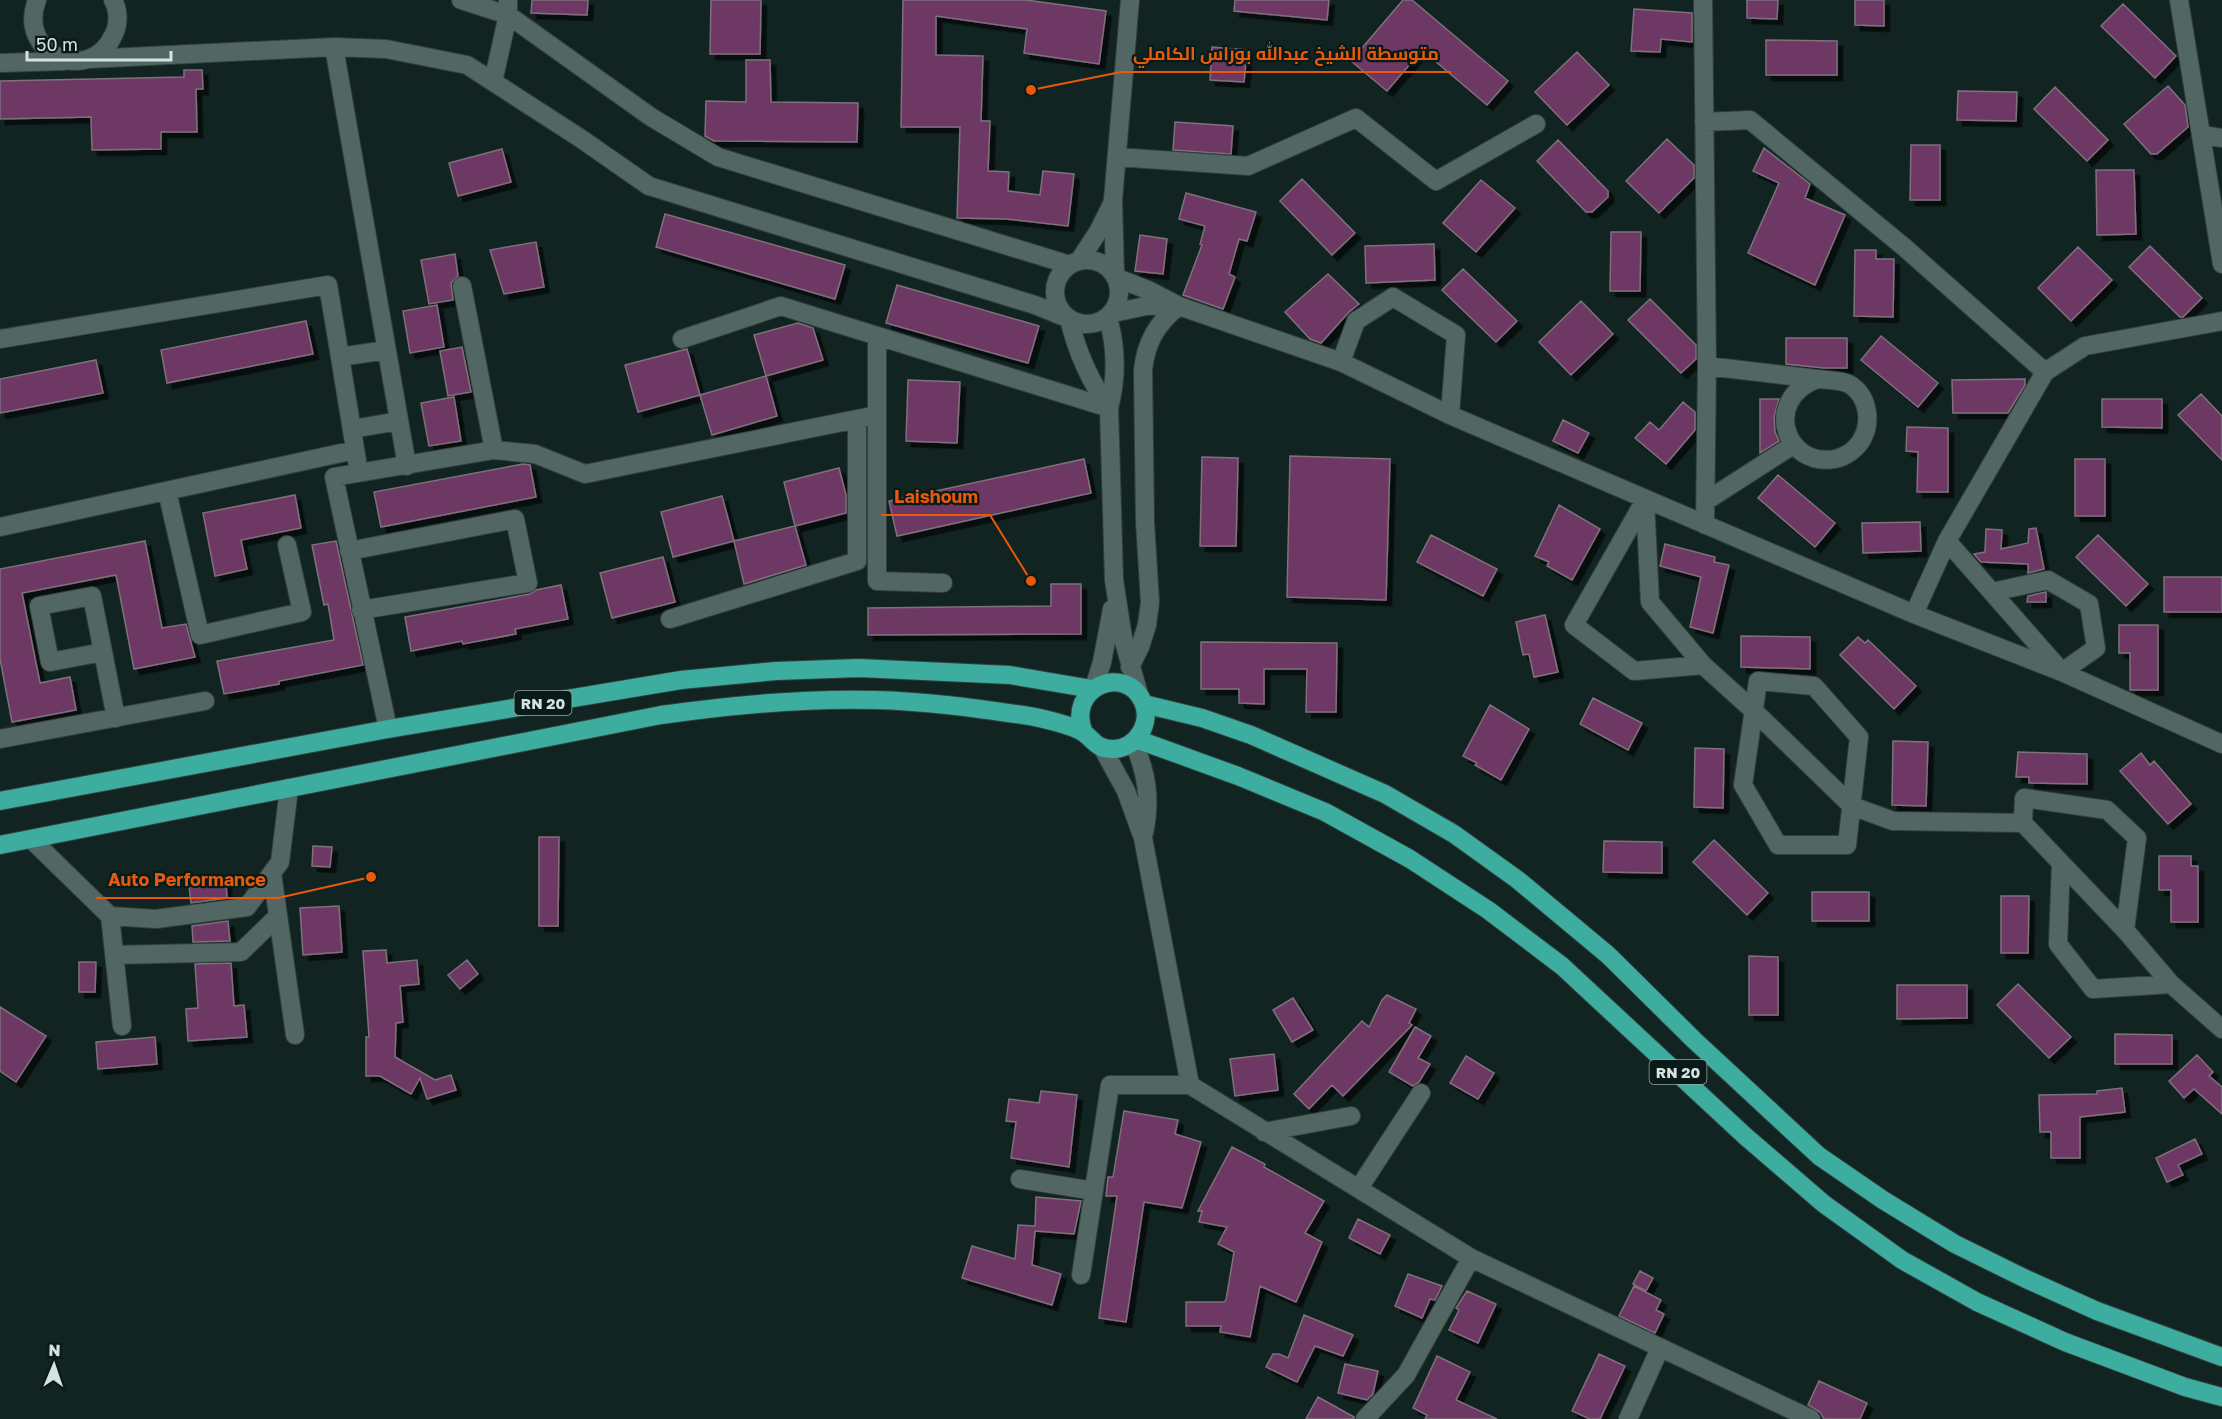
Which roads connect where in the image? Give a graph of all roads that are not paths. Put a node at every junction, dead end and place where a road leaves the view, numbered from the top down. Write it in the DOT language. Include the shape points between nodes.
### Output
graph roads {
  1 [pos="37,0"];
  2 [pos="113,0"];
  3 [pos="461,0"];
  4 [pos="1130,0"];
  5 [pos="1703,0"];
  6 [pos="2179,0"];
  7 [pos="508,7"];
  8 [pos="334,47"];
  9 [pos="79,60"];
  10 [pos="0,63"];
  11 [pos="493,82"];
  12 [pos="1704,122"];
  13 [pos="1536,124"];
  14 [pos="2202,135"];
  15 [pos="2222,138"];
  16 [pos="1117,157"];
  17 [pos="1113,200"];
  18 [pos="1074,263"];
  19 [pos="2222,264"];
  20 [pos="1116,276"];
  21 [pos="462,286"];
  22 [pos="1179,306"];
  23 [pos="1110,315"];
  24 [pos="1068,319"];
  25 [pos="2222,321"];
  26 [pos="877,336"];
  27 [pos="0,339"];
  28 [pos="682,339"];
  29 [pos="386,350"];
  30 [pos="340,357"];
  31 [pos="1341,362"];
  32 [pos="1707,366"];
  33 [pos="2045,372"];
  34 [pos="1817,379"];
  35 [pos="1108,408"];
  36 [pos="877,415"];
  37 [pos="1450,415"];
  38 [pos="856,419"];
  39 [pos="399,421"];
  40 [pos="352,429"];
  41 [pos="1793,444"];
  42 [pos="355,450"];
  43 [pos="494,450"];
  44 [pos="407,466"];
  45 [pos="359,471"];
  46 [pos="167,491"];
  47 [pos="1645,500"];
  48 [pos="1706,501"];
  49 [pos="1705,525"];
  50 [pos="0,527"];
  51 [pos="1947,541"];
  52 [pos="287,545"];
  53 [pos="349,551"];
  54 [pos="1114,580"];
  55 [pos="944,583"];
  56 [pos="1992,592"];
  57 [pos="361,610"];
  58 [pos="1914,614"];
  59 [pos="670,619"];
  60 [pos="103,652"];
  61 [pos="1703,665"];
  62 [pos="1130,667"];
  63 [pos="2062,672"];
  64 [pos="1093,688"];
  65 [pos="1141,700"];
  66 [pos="205,701"];
  67 [pos="1754,711"];
  68 [pos="116,718"];
  69 [pos="388,729"];
  70 [pos="1084,733"];
  71 [pos="0,739"];
  72 [pos="1135,740"];
  73 [pos="2222,744"];
  74 [pos="1102,747"];
  75 [pos="289,788"];
  76 [pos="0,801"];
  77 [pos="1852,806"];
  78 [pos="2023,823"];
  79 [pos="1143,838"];
  80 [pos="31,839"];
  81 [pos="0,845"];
  82 [pos="2061,863"];
  83 [pos="272,873"];
  84 [pos="110,916"];
  85 [pos="278,916"];
  86 [pos="2126,930"];
  87 [pos="114,955"];
  88 [pos="2171,984"];
  89 [pos="122,1026"];
  90 [pos="2222,1029"];
  91 [pos="295,1035"];
  92 [pos="1190,1085"];
  93 [pos="1421,1093"];
  94 [pos="1351,1116"];
  95 [pos="1264,1132"];
  96 [pos="1020,1179"];
  97 [pos="1359,1188"];
  98 [pos="1094,1191"];
  99 [pos="1471,1258"];
  100 [pos="1081,1275"];
  101 [pos="1660,1348"];
  102 [pos="2222,1357"];
  103 [pos="2222,1397"];
  104 [pos="1365,1419"];
  105 [pos="1628,1419"];
  106 [pos="1811,1419"];
  1 -- 9 [label="street" via="32,25 37,38 57,57"];
  2 -- 9 [label="street" via="118,17 110,43 100,53"];
  3 -- 7 [label="street"];
  4 -- 16 [label="street"];
  5 -- 12 [label="street"];
  6 -- 14 [label="street"];
  7 -- 11 [label="street"];
  7 -- 18 [label="street" via="651,117 718,157"];
  8 -- 9 [label="street"];
  8 -- 11 [label="street" via="386,50 467,65"];
  8 -- 29 [label="street"];
  9 -- 10 [label="street"];
  11 -- 24 [label="street" via="649,186 1035,305"];
  12 -- 32 [label="street"];
  12 -- 33 [label="street" via="1749,120 1904,247"];
  13 -- 16 [label="street" via="1436,181 1356,118 1248,166"];
  14 -- 15 [label="street"];
  14 -- 19 [label="street"];
  16 -- 17 [label="street"];
  17 -- 18 [label="street" via="1098,232"];
  17 -- 20 [label="street"];
  18 -- 20 [label="street" via="1099,262"];
  18 -- 24 [label="street" via="1062,272 1054,291"];
  20 -- 22 [label="street"];
  20 -- 23 [label="street" via="1119,300"];
  21 -- 43 [label="street"];
  22 -- 23 [label="street" via="1146,306"];
  22 -- 31 [label="street"];
  22 -- 62 [label="street" via="1157,327 1145,355 1144,522 1150,602 1148,625"];
  23 -- 24 [label="street" via="1089,325"];
  23 -- 35 [label="street" via="1116,363"];
  24 -- 35 [label="street" via="1084,366"];
  25 -- 33 [label="street" via="2085,346"];
  26 -- 28 [label="street" via="781,306"];
  26 -- 35 [label="street"];
  26 -- 36 [label="street"];
  27 -- 30 [label="street" via="328,285"];
  29 -- 30 [label="street"];
  29 -- 39 [label="street"];
  30 -- 40 [label="street"];
  31 -- 37 [label="street"];
  31 -- 37 [label="street" via="1356,321 1393,297 1456,335"];
  32 -- 34 [label="street"];
  32 -- 48 [label="street"];
  33 -- 51 [label="street"];
  34 -- 41 [label="street" via="1804,384 1789,400 1785,423"];
  34 -- 41 [label="street" via="1848,383 1858,393 1868,415 1866,429 1860,443 1840,458 1818,459"];
  35 -- 54 [label="street"];
  36 -- 38 [label="street"];
  36 -- 55 [label="street" via="877,581"];
  37 -- 47 [label="street"];
  38 -- 43 [label="street" via="585,474 536,454"];
  38 -- 59 [label="street" via="857,561"];
  39 -- 40 [label="street"];
  39 -- 44 [label="street"];
  40 -- 42 [label="street"];
  41 -- 48 [label="street"];
  42 -- 45 [label="street"];
  42 -- 46 [label="street"];
  43 -- 44 [label="street"];
  44 -- 45 [label="street"];
  45 -- 53 [label="street" via="334,477"];
  46 -- 50 [label="street"];
  46 -- 52 [label="street" via="200,635 302,612"];
  47 -- 49 [label="street"];
  47 -- 61 [label="street" via="1650,602"];
  47 -- 61 [label="street" via="1574,625 1634,671"];
  48 -- 49 [label="street"];
  49 -- 58 [label="street"];
  51 -- 56 [label="street"];
  51 -- 58 [label="street"];
  53 -- 57 [label="street"];
  53 -- 57 [label="street" via="515,519 528,583"];
  54 -- 62 [label="street"];
  54 -- 64 [label="street" via="1108,635"];
  56 -- 63 [label="street"];
  56 -- 63 [label="street" via="2048,580 2089,604 2096,648"];
  57 -- 69 [label="street"];
  58 -- 63 [label="street"];
  60 -- 68 [label="street"];
  61 -- 67 [label="street"];
  62 -- 65 [label="street"];
  63 -- 73 [label="street"];
  64 -- 65 [label="highway" via="1113,682 1123,684"];
  64 -- 69 [label="highway, RN 20" via="1010,675 859,668 776,671 681,680"];
  64 -- 70 [label="highway" via="1085,696 1079,714"];
  65 -- 72 [label="highway" via="1146,717"];
  65 -- 102 [label="highway, RN 20" via="1251,735 1385,794 1454,834 1518,880 1608,955 1819,1156 1883,1200 1955,1244 2026,1279 2097,1311"];
  66 -- 68 [label="street"];
  67 -- 77 [label="street"];
  67 -- 77 [label="street" via="1758,681 1814,686 1859,737"];
  67 -- 77 [label="street" via="1743,785 1778,845 1847,845"];
  68 -- 71 [label="street"];
  69 -- 76 [label="highway, RN 20"];
  70 -- 74 [label="highway"];
  70 -- 75 [label="highway, RN 20" via="1037,717 962,706 874,700 737,704 661,715"];
  72 -- 74 [label="highway" via="1124,747"];
  72 -- 79 [label="street" via="1148,788"];
  72 -- 103 [label="highway, RN 20" via="1238,776 1324,812 1410,859 1488,910 1562,966 1824,1204 1902,1260 1977,1302 2065,1342"];
  74 -- 79 [label="street" via="1126,791"];
  75 -- 80 [label="highway, RN 20"];
  75 -- 83 [label="street" via="280,862"];
  77 -- 78 [label="street" via="1893,822"];
  78 -- 82 [label="street"];
  78 -- 86 [label="street" via="2024,798 2107,810 2137,838"];
  79 -- 92 [label="street"];
  80 -- 81 [label="highway, RN 20"];
  80 -- 84 [label="street"];
  82 -- 86 [label="street"];
  82 -- 88 [label="street" via="2058,944 2093,989"];
  83 -- 84 [label="street" via="247,907 156,919"];
  83 -- 85 [label="street"];
  84 -- 87 [label="street"];
  85 -- 87 [label="street" via="241,952"];
  85 -- 91 [label="street"];
  86 -- 88 [label="street"];
  87 -- 89 [label="street"];
  88 -- 90 [label="street"];
  92 -- 95 [label="street"];
  92 -- 98 [label="street" via="1110,1085"];
  93 -- 97 [label="street"];
  94 -- 95 [label="street"];
  95 -- 97 [label="street"];
  96 -- 98 [label="street"];
  97 -- 99 [label="street"];
  98 -- 100 [label="street"];
  99 -- 101 [label="street"];
  99 -- 104 [label="street" via="1406,1375"];
  101 -- 105 [label="street"];
  101 -- 106 [label="street"];
}
